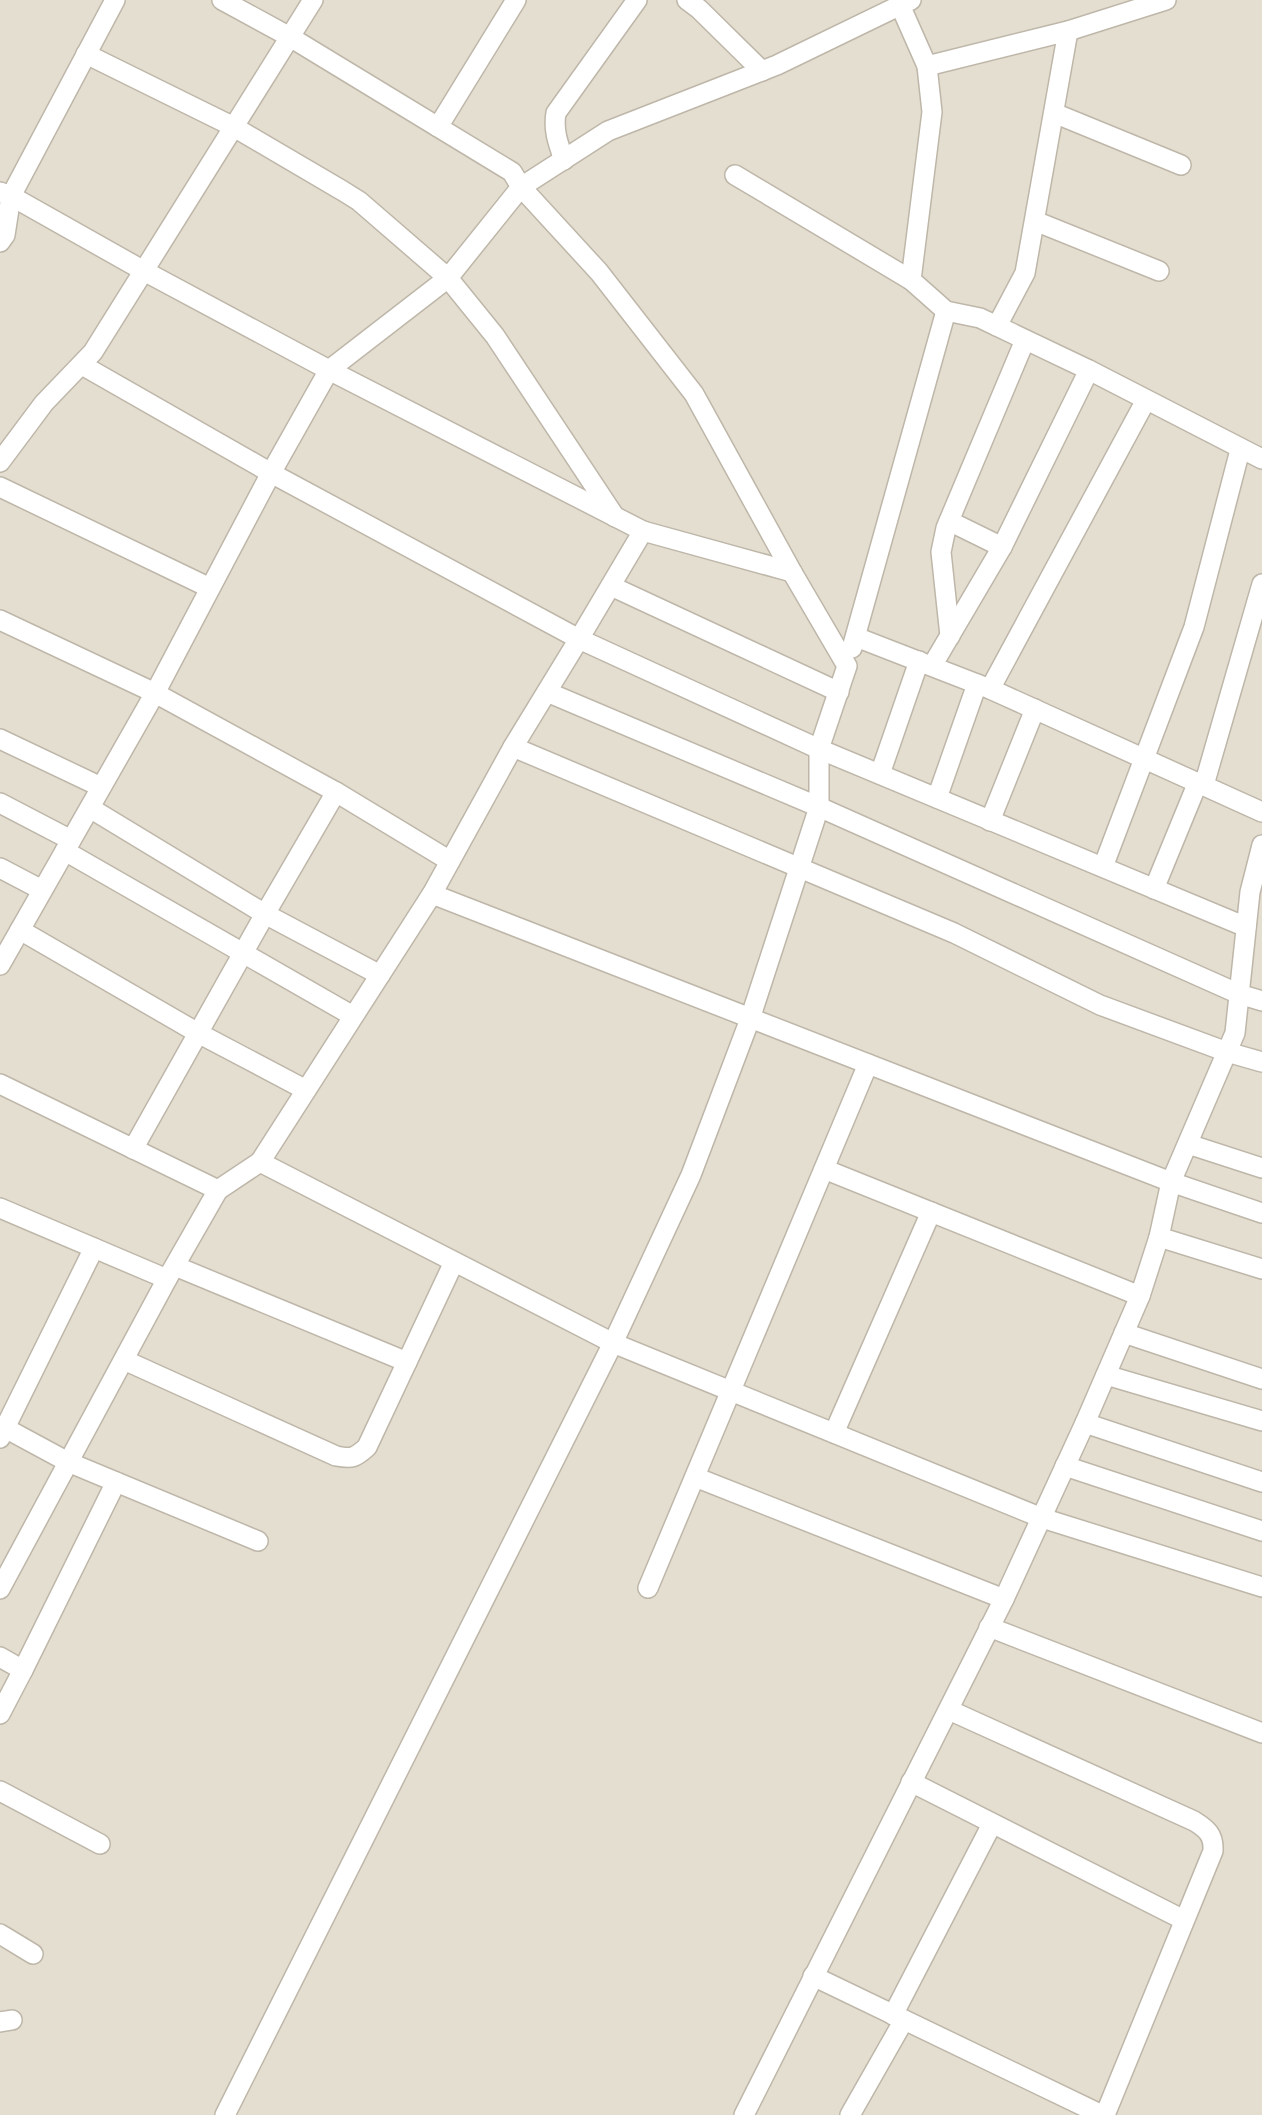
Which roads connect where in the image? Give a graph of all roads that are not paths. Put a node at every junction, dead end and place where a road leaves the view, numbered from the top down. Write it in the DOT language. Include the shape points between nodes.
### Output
graph roads {
  1 [pos="115,0"];
  2 [pos="222,0"];
  3 [pos="313,0"];
  4 [pos="516,0"];
  5 [pos="638,0"];
  6 [pos="1166,0"];
  7 [pos="697,3"];
  8 [pos="906,3"];
  9 [pos="1068,31"];
  10 [pos="290,37"];
  11 [pos="86,54"];
  12 [pos="926,66"];
  13 [pos="762,71"];
  14 [pos="1054,113"];
  15 [pos="234,127"];
  16 [pos="438,127"];
  17 [pos="564,160"];
  18 [pos="1181,165"];
  19 [pos="735,175"];
  20 [pos="521,187"];
  21 [pos="5,194"];
  22 [pos="1035,221"];
  23 [pos="0,242"];
  24 [pos="144,271"];
  25 [pos="1159,271"];
  26 [pos="448,278"];
  27 [pos="911,280"];
  28 [pos="946,312"];
  29 [pos="997,326"];
  30 [pos="1025,340"];
  31 [pos="82,365"];
  32 [pos="329,370"];
  33 [pos="1089,370"];
  34 [pos="1146,400"];
  35 [pos="1240,450"];
  36 [pos="1262,459"];
  37 [pos="0,462"];
  38 [pos="271,473"];
  39 [pos="0,487"];
  40 [pos="616,518"];
  41 [pos="949,521"];
  42 [pos="643,531"];
  43 [pos="1002,547"];
  44 [pos="792,572"];
  45 [pos="1262,584"];
  46 [pos="611,586"];
  47 [pos="210,588"];
  48 [pos="0,620"];
  49 [pos="950,636"];
  50 [pos="856,637"];
  51 [pos="579,639"];
  52 [pos="925,664"];
  53 [pos="848,666"];
  54 [pos="983,687"];
  55 [pos="547,692"];
  56 [pos="839,692"];
  57 [pos="155,693"];
  58 [pos="1035,709"];
  59 [pos="0,739"];
  60 [pos="513,747"];
  61 [pos="819,749"];
  62 [pos="1145,758"];
  63 [pos="880,774"];
  64 [pos="1201,784"];
  65 [pos="101,787"];
  66 [pos="336,792"];
  67 [pos="937,799"];
  68 [pos="0,803"];
  69 [pos="818,807"];
  70 [pos="89,808"];
  71 [pos="1262,812"];
  72 [pos="990,821"];
  73 [pos="1262,845"];
  74 [pos="68,846"];
  75 [pos="450,861"];
  76 [pos="799,867"];
  77 [pos="1103,867"];
  78 [pos="0,868"];
  79 [pos="1154,889"];
  80 [pos="42,890"];
  81 [pos="432,894"];
  82 [pos="1256,894"];
  83 [pos="265,914"];
  84 [pos="1246,927"];
  85 [pos="20,930"];
  86 [pos="1253,950"];
  87 [pos="243,952"];
  88 [pos="0,965"];
  89 [pos="380,975"];
  90 [pos="1239,994"];
  91 [pos="1262,1001"];
  92 [pos="353,1016"];
  93 [pos="750,1019"];
  94 [pos="198,1033"];
  95 [pos="1227,1052"];
  96 [pos="1262,1062"];
  97 [pos="868,1064"];
  98 [pos="0,1084"];
  99 [pos="306,1090"];
  100 [pos="1188,1144"];
  101 [pos="133,1149"];
  102 [pos="260,1162"];
  103 [pos="1262,1168"];
  104 [pos="824,1169"];
  105 [pos="1171,1182"];
  106 [pos="218,1190"];
  107 [pos="0,1208"];
  108 [pos="931,1212"];
  109 [pos="1262,1213"];
  110 [pos="1159,1237"];
  111 [pos="94,1248"];
  112 [pos="454,1262"];
  113 [pos="1262,1269"];
  114 [pos="171,1273"];
  115 [pos="1140,1296"];
  116 [pos="1124,1333"];
  117 [pos="613,1343"];
  118 [pos="124,1360"];
  119 [pos="407,1362"];
  120 [pos="1106,1375"];
  121 [pos="1262,1379"];
  122 [pos="731,1390"];
  123 [pos="1262,1422"];
  124 [pos="1085,1423"];
  125 [pos="834,1433"];
  126 [pos="3,1434"];
  127 [pos="68,1462"];
  128 [pos="1065,1466"];
  129 [pos="695,1477"];
  130 [pos="116,1482"];
  131 [pos="1262,1482"];
  132 [pos="1042,1518"];
  133 [pos="1262,1531"];
  134 [pos="258,1541"];
  135 [pos="1262,1587"];
  136 [pos="648,1588"];
  137 [pos="0,1589"];
  138 [pos="1004,1599"];
  139 [pos="989,1628"];
  140 [pos="0,1657"];
  141 [pos="23,1670"];
  142 [pos="949,1710"];
  143 [pos="0,1714"];
  144 [pos="1262,1733"];
  145 [pos="911,1782"];
  146 [pos="0,1791"];
  147 [pos="992,1824"];
  148 [pos="100,1844"];
  149 [pos="1184,1920"];
  150 [pos="0,1934"];
  151 [pos="33,1954"];
  152 [pos="813,1976"];
  153 [pos="899,2017"];
  154 [pos="225,2115"];
  155 [pos="744,2115"];
  156 [pos="850,2115"];
  157 [pos="1104,2115"];
  1 -- 11 [label="street"];
  2 -- 10 [label="street"];
  3 -- 10 [label="street"];
  4 -- 16 [label="street"];
  5 -- 17 [label="street" via="556,113 555,133"];
  6 -- 9 [label="street"];
  7 -- 13 [label="street"];
  8 -- 12 [label="street"];
  8 -- 13 [label="street"];
  9 -- 12 [label="street"];
  9 -- 14 [label="street"];
  10 -- 15 [label="street"];
  10 -- 16 [label="street"];
  11 -- 15 [label="street"];
  11 -- 21 [label="street"];
  12 -- 27 [label="street" via="932,112"];
  13 -- 17 [label="street" via="608,131"];
  14 -- 18 [label="street"];
  14 -- 22 [label="street"];
  15 -- 24 [label="street"];
  15 -- 26 [label="street" via="359,201"];
  16 -- 20 [label="street" via="512,172"];
  17 -- 20 [label="street"];
  19 -- 27 [label="street"];
  20 -- 26 [label="street"];
  20 -- 44 [label="street" via="599,272 694,394"];
  21 -- 23 [label="street" via="5,235"];
  21 -- 24 [label="street"];
  22 -- 25 [label="street"];
  22 -- 29 [label="street" via="1022,282"];
  24 -- 31 [label="street"];
  24 -- 32 [label="street"];
  26 -- 32 [label="street"];
  26 -- 40 [label="street" via="512,360"];
  27 -- 28 [label="street"];
  28 -- 29 [label="street"];
  28 -- 50 [label="street"];
  29 -- 30 [label="street"];
  30 -- 33 [label="street"];
  30 -- 41 [label="street"];
  31 -- 37 [label="street" via="44,403"];
  31 -- 38 [label="street"];
  32 -- 38 [label="street"];
  32 -- 40 [label="street"];
  33 -- 34 [label="street"];
  33 -- 43 [label="street"];
  34 -- 35 [label="street"];
  34 -- 54 [label="street"];
  35 -- 36 [label="street"];
  35 -- 62 [label="street" via="1194,627"];
  38 -- 47 [label="street"];
  38 -- 51 [label="street"];
  39 -- 47 [label="street"];
  40 -- 42 [label="street"];
  41 -- 43 [label="street"];
  41 -- 49 [label="street" via="941,552"];
  42 -- 44 [label="street"];
  42 -- 46 [label="street"];
  43 -- 49 [label="street"];
  44 -- 53 [label="street"];
  45 -- 64 [label="street"];
  46 -- 51 [label="street"];
  46 -- 56 [label="street"];
  47 -- 57 [label="street"];
  48 -- 57 [label="street"];
  49 -- 52 [label="street"];
  50 -- 52 [label="street"];
  50 -- 53 [label="street"];
  51 -- 55 [label="street"];
  51 -- 61 [label="street"];
  52 -- 54 [label="street"];
  52 -- 63 [label="street"];
  53 -- 56 [label="street"];
  54 -- 58 [label="street"];
  54 -- 67 [label="street"];
  55 -- 60 [label="street"];
  55 -- 69 [label="street"];
  56 -- 61 [label="street"];
  57 -- 65 [label="street"];
  57 -- 66 [label="street"];
  58 -- 62 [label="street"];
  58 -- 72 [label="street"];
  59 -- 65 [label="street"];
  60 -- 75 [label="street"];
  60 -- 76 [label="street"];
  61 -- 63 [label="street"];
  61 -- 69 [label="street"];
  62 -- 64 [label="street"];
  62 -- 77 [label="street"];
  63 -- 67 [label="street"];
  64 -- 71 [label="street"];
  64 -- 79 [label="street"];
  65 -- 70 [label="street"];
  66 -- 75 [label="street"];
  66 -- 83 [label="street"];
  67 -- 72 [label="street"];
  68 -- 74 [label="street"];
  69 -- 76 [label="street"];
  69 -- 90 [label="street"];
  70 -- 74 [label="street"];
  70 -- 83 [label="street"];
  72 -- 77 [label="street"];
  73 -- 82 [label="street"];
  74 -- 80 [label="street"];
  74 -- 87 [label="street"];
  75 -- 81 [label="street"];
  76 -- 93 [label="street"];
  76 -- 95 [label="street" via="954,933 1100,1005"];
  77 -- 79 [label="street"];
  78 -- 80 [label="street"];
  79 -- 84 [label="street"];
  80 -- 85 [label="street"];
  81 -- 89 [label="street"];
  81 -- 93 [label="street"];
  82 -- 84 [label="street"];
  83 -- 87 [label="street"];
  83 -- 89 [label="street"];
  84 -- 86 [label="street"];
  85 -- 88 [label="street"];
  85 -- 94 [label="street"];
  86 -- 90 [label="street"];
  87 -- 92 [label="street"];
  87 -- 94 [label="street"];
  89 -- 92 [label="street"];
  90 -- 91 [label="street"];
  90 -- 95 [label="street" via="1235,1033"];
  92 -- 99 [label="street"];
  93 -- 97 [label="street"];
  93 -- 117 [label="street" via="691,1175"];
  94 -- 99 [label="street"];
  94 -- 101 [label="street"];
  95 -- 96 [label="street"];
  95 -- 100 [label="street"];
  97 -- 104 [label="street"];
  97 -- 105 [label="street"];
  98 -- 101 [label="street"];
  99 -- 102 [label="street"];
  100 -- 103 [label="street"];
  100 -- 105 [label="street"];
  101 -- 106 [label="street"];
  102 -- 106 [label="street"];
  102 -- 112 [label="street"];
  104 -- 108 [label="street"];
  104 -- 122 [label="street"];
  105 -- 109 [label="street"];
  105 -- 110 [label="street"];
  106 -- 114 [label="street"];
  107 -- 111 [label="street"];
  108 -- 115 [label="street"];
  108 -- 125 [label="street"];
  110 -- 113 [label="street"];
  110 -- 115 [label="street"];
  111 -- 114 [label="street"];
  111 -- 126 [label="street"];
  112 -- 117 [label="street"];
  112 -- 119 [label="street"];
  114 -- 118 [label="street"];
  114 -- 119 [label="street"];
  115 -- 116 [label="street"];
  116 -- 120 [label="street"];
  116 -- 121 [label="street"];
  117 -- 122 [label="street"];
  117 -- 154 [label="street"];
  118 -- 119 [label="street" via="347,1458 367,1447"];
  118 -- 127 [label="street"];
  120 -- 123 [label="street"];
  120 -- 124 [label="street"];
  122 -- 125 [label="street"];
  122 -- 129 [label="street"];
  124 -- 128 [label="street"];
  124 -- 131 [label="street"];
  125 -- 132 [label="street"];
  126 -- 127 [label="street"];
  127 -- 130 [label="street"];
  127 -- 137 [label="street"];
  128 -- 132 [label="street"];
  128 -- 133 [label="street"];
  129 -- 136 [label="street"];
  129 -- 138 [label="street"];
  130 -- 134 [label="street"];
  130 -- 141 [label="street"];
  132 -- 135 [label="street"];
  132 -- 138 [label="street"];
  138 -- 139 [label="street"];
  139 -- 142 [label="street"];
  139 -- 144 [label="street"];
  140 -- 141 [label="street"];
  141 -- 143 [label="street"];
  142 -- 145 [label="street"];
  142 -- 149 [label="street" via="1208,1830 1213,1851"];
  145 -- 147 [label="street"];
  145 -- 152 [label="street"];
  146 -- 148 [label="street"];
  147 -- 149 [label="street"];
  147 -- 153 [label="street"];
  149 -- 157 [label="street"];
  150 -- 151 [label="street"];
  152 -- 153 [label="street"];
  152 -- 155 [label="street"];
  153 -- 156 [label="street"];
  153 -- 157 [label="street"];
}
